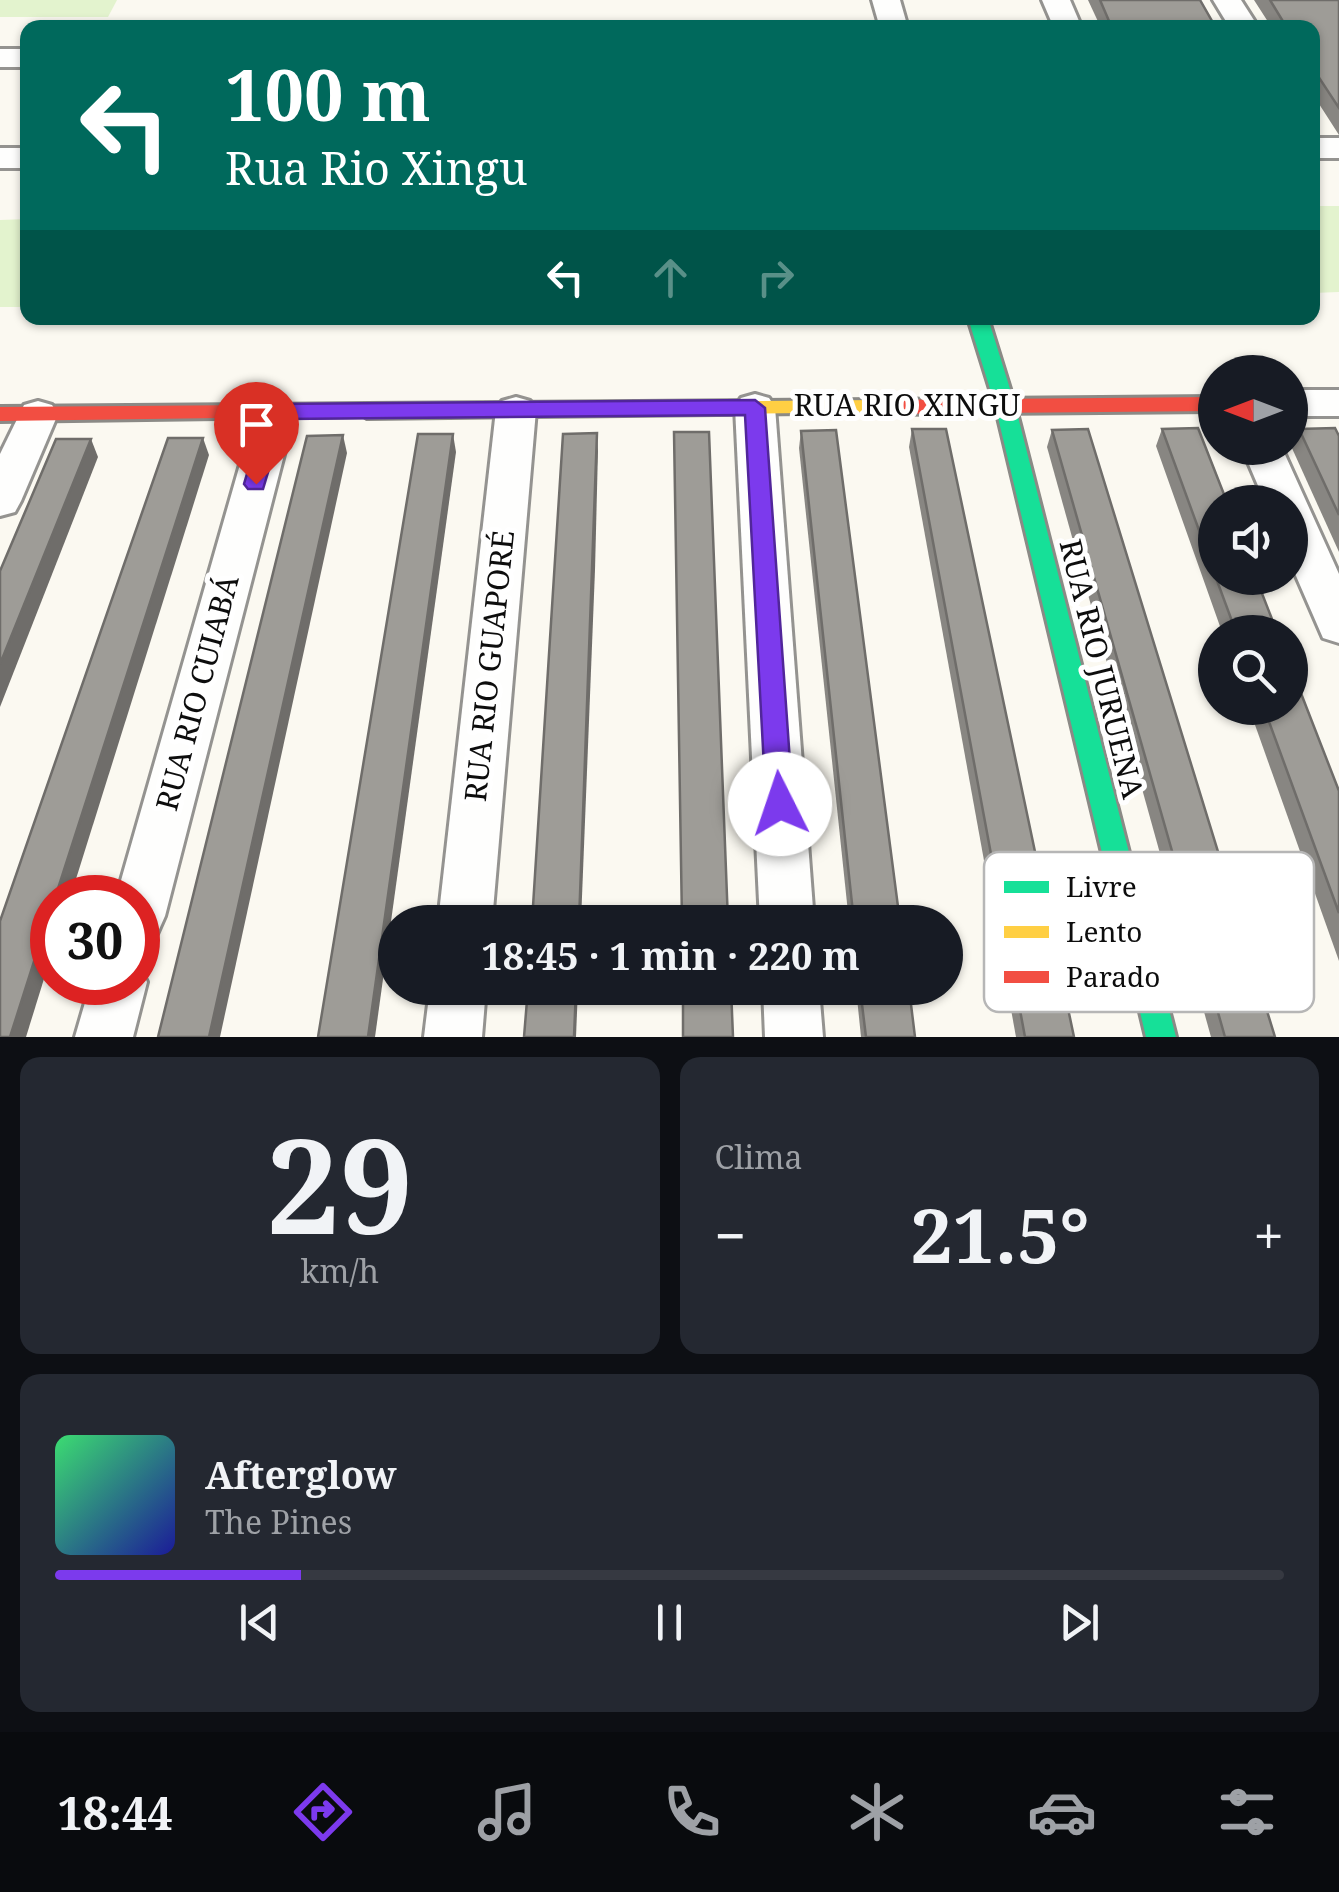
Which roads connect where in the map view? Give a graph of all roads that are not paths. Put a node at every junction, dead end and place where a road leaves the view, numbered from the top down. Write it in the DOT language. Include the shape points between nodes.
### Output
graph roads {
  1 [pos="980,325"];
  2 [pos="1308,403"];
  3 [pos="1339,403"];
  4 [pos="1198,404"];
  5 [pos="1005,406"];
  6 [pos="755,408"];
  7 [pos="516,410"];
  8 [pos="275,412"];
  9 [pos="19,414"];
  10 [pos="0,500"];
  11 [pos="1308,554"];
  12 [pos="1339,625"];
  13 [pos="1115,852"];
  14 [pos="149,875"];
  15 [pos="467,905"];
  16 [pos="786,905"];
  17 [pos="113,1005"];
  18 [pos="457,1005"];
  19 [pos="792,1005"];
  20 [pos="1155,1012"];
  21 [pos="104,1037"];
  22 [pos="454,1037"];
  23 [pos="794,1037"];
  24 [pos="1161,1037"];
  1 -- 5 [label="street, RUA RIO JURUENA"];
  2 -- 3 [label="street"];
  4 -- 5 [label="street, RUA RIO XINGU"];
  5 -- 6 [label="street, RUA RIO XINGU"];
  5 -- 13 [label="street, RUA RIO JURUENA"];
  6 -- 7 [label="street, RUA RIO XINGU"];
  6 -- 16 [label="street"];
  7 -- 8 [label="street, RUA RIO XINGU"];
  7 -- 15 [label="street, RUA RIO GUAPORÉ"];
  8 -- 9 [label="street, RUA RIO XINGU"];
  8 -- 14 [label="street, RUA RIO CUIABÁ"];
  9 -- 10 [label="street"];
  11 -- 12 [label="street"];
  17 -- 21 [label="street"];
  18 -- 22 [label="street"];
  19 -- 23 [label="street"];
  20 -- 24 [label="street, RUA RIO JURUENA"];
}
